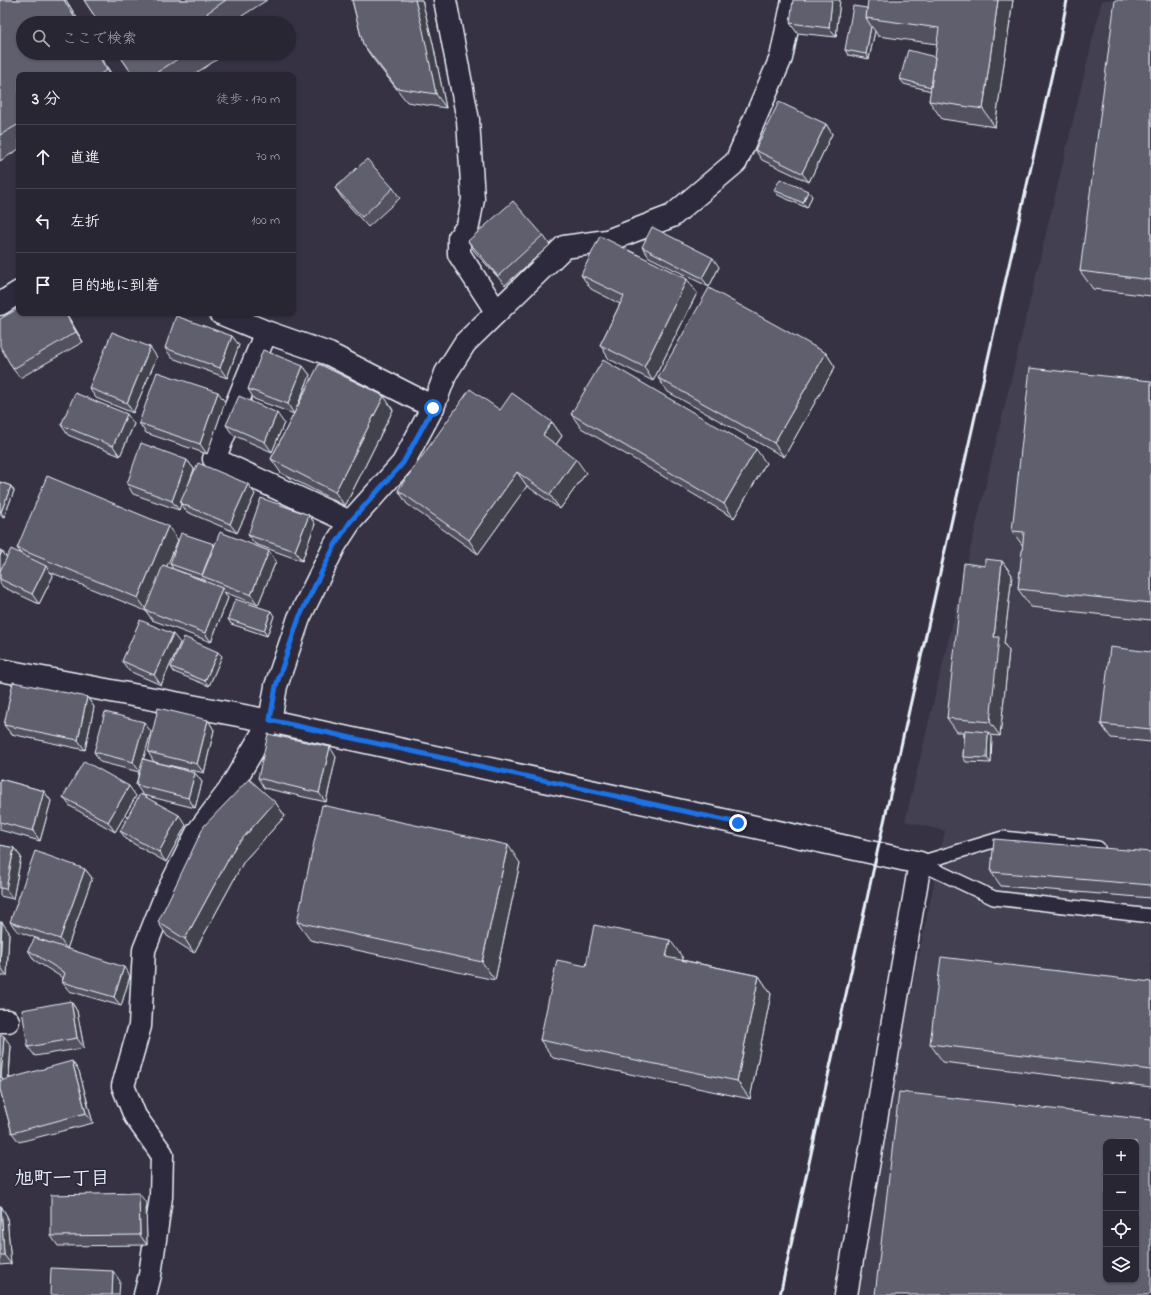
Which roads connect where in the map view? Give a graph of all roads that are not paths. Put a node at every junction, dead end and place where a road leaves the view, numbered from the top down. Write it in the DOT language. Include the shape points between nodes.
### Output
graph roads {
  1 [pos="445,0"];
  2 [pos="793,0"];
  3 [pos="16,294"];
  4 [pos="0,304"];
  5 [pos="496,311"];
  6 [pos="227,316"];
  7 [pos="266,332"];
  8 [pos="433,408"];
  9 [pos="350,522"];
  10 [pos="0,670"];
  11 [pos="270,720"];
  12 [pos="1112,850"];
  13 [pos="920,863"];
  14 [pos="1151,916"];
  15 [pos="145,1295"];
  16 [pos="846,1295"];
  1 -- 5 [label="street" via="468,120 473,199 468,226 459,238 459,254"];
  2 -- 5 [label="street" via="781,58 736,162 672,216 607,242 564,247"];
  3 -- 4 [label="street"];
  5 -- 8 [label="street" via="465,343 446,373"];
  6 -- 7 [label="street"];
  7 -- 8 [label="street" via="330,354"];
  7 -- 9 [label="street" via="214,460"];
  8 -- 9 [label="street" via="403,463"];
  9 -- 11 [label="street" via="335,545 299,618 276,686"];
  10 -- 11 [label="street"];
  11 -- 13 [label="street"];
  11 -- 15 [label="street" via="228,792 197,832 165,897 144,950 140,1026 123,1086 135,1116 162,1154 161,1198"];
  12 -- 13 [label="lane" via="1003,838"];
  13 -- 14 [label="lane" via="994,898"];
  13 -- 16 [label="street"];
}
